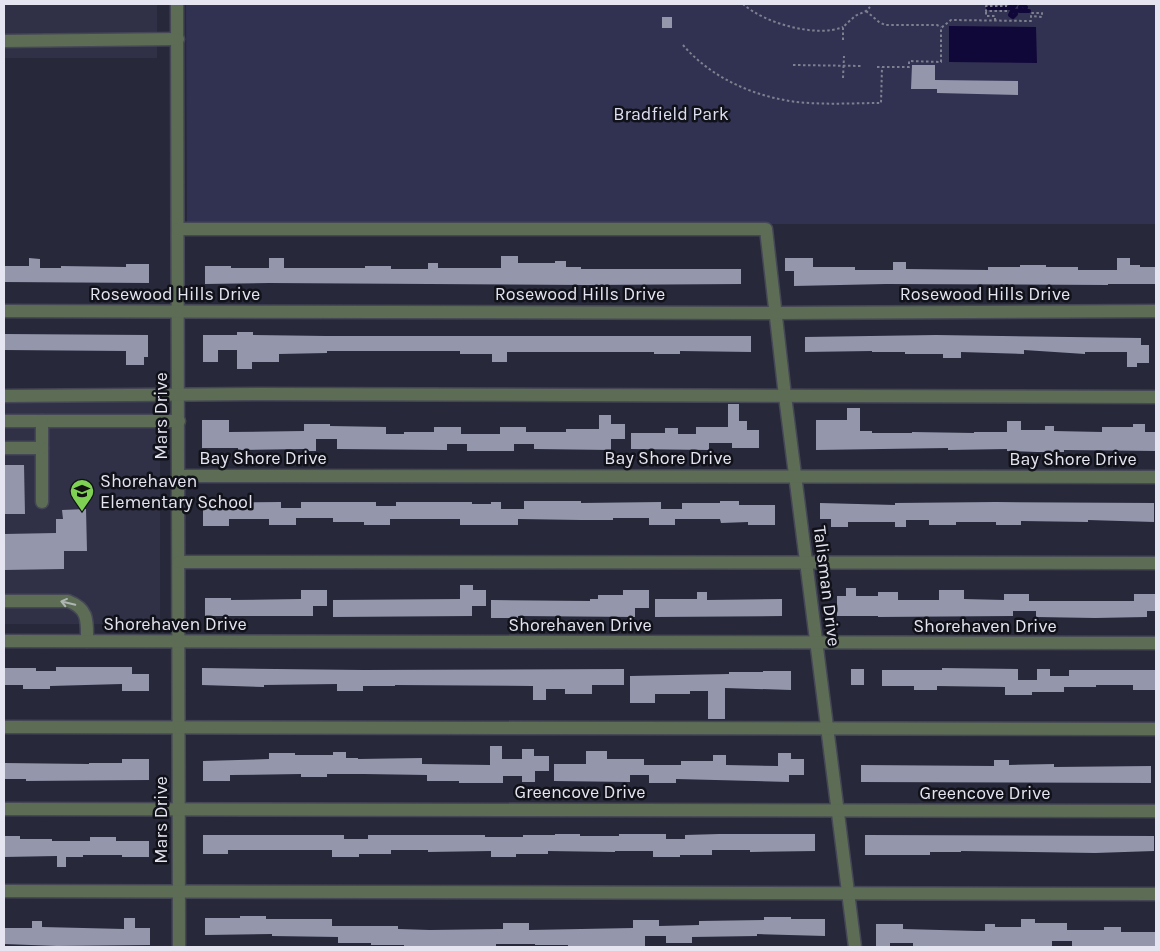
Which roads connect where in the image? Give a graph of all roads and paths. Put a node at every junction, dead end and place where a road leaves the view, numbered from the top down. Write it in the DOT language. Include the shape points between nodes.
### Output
graph roads {
  1 [pos="178,4"];
  2 [pos="743,4"];
  3 [pos="1007,6"];
  4 [pos="870,7"];
  5 [pos="866,11"];
  6 [pos="986,11"];
  7 [pos="1007,11"];
  8 [pos="1031,12"];
  9 [pos="995,21"];
  10 [pos="843,26"];
  11 [pos="942,28"];
  12 [pos="178,39"];
  13 [pos="843,40"];
  14 [pos="4,41"];
  15 [pos="683,45"];
  16 [pos="844,56"];
  17 [pos="793,65"];
  18 [pos="844,66"];
  19 [pos="863,66"];
  20 [pos="877,66"];
  21 [pos="882,67"];
  22 [pos="843,78"];
  23 [pos="178,229"];
  24 [pos="4,311"];
  25 [pos="1156,311"];
  26 [pos="179,312"];
  27 [pos="776,313"];
  28 [pos="179,395"];
  29 [pos="4,396"];
  30 [pos="785,396"];
  31 [pos="1156,397"];
  32 [pos="4,421"];
  33 [pos="42,421"];
  34 [pos="179,421"];
  35 [pos="4,448"];
  36 [pos="42,448"];
  37 [pos="179,476"];
  38 [pos="796,476"];
  39 [pos="1156,476"];
  40 [pos="42,502"];
  41 [pos="179,562"];
  42 [pos="1156,563"];
  43 [pos="806,564"];
  44 [pos="4,601"];
  45 [pos="4,641"];
  46 [pos="87,641"];
  47 [pos="179,641"];
  48 [pos="1156,643"];
  49 [pos="817,644"];
  50 [pos="4,727"];
  51 [pos="179,728"];
  52 [pos="827,729"];
  53 [pos="1156,730"];
  54 [pos="4,809"];
  55 [pos="179,810"];
  56 [pos="837,810"];
  57 [pos="1156,811"];
  58 [pos="4,892"];
  59 [pos="179,892"];
  60 [pos="848,893"];
  61 [pos="1156,894"];
  62 [pos="179,947"];
  63 [pos="855,947"];
  1 -- 12 [label="street, Mars Drive"];
  2 -- 10 [label="path" via="756,14 792,27 829,30"];
  3 -- 6 [label="path" via="986,6"];
  4 -- 5 [label="path"];
  5 -- 10 [label="path"];
  5 -- 11 [label="path" via="885,25 937,25"];
  6 -- 7 [label="path"];
  6 -- 9 [label="path" via="986,16 996,16"];
  8 -- 9 [label="path" via="1042,12 1042,16 1031,16 1031,21"];
  9 -- 11 [label="path" via="951,20"];
  10 -- 13 [label="path"];
  11 -- 21 [label="path" via="941,62 909,61 909,67"];
  12 -- 14 [label="street"];
  12 -- 23 [label="street, Mars Drive"];
  15 -- 21 [label="path" via="717,74 756,92 795,101 881,103"];
  16 -- 18 [label="path"];
  17 -- 18 [label="path"];
  18 -- 19 [label="path"];
  18 -- 22 [label="path"];
  20 -- 21 [label="path"];
  23 -- 26 [label="street, Mars Drive"];
  23 -- 27 [label="street, Talisman Drive" via="766,229"];
  24 -- 26 [label="street, Rosewood Hills Drive"];
  25 -- 27 [label="street, Rosewood Hills Drive"];
  26 -- 27 [label="street, Rosewood Hills Drive"];
  26 -- 28 [label="street, Mars Drive"];
  27 -- 30 [label="street, Talisman Drive"];
  28 -- 29 [label="street"];
  28 -- 30 [label="street"];
  28 -- 34 [label="street, Mars Drive"];
  30 -- 31 [label="street"];
  30 -- 38 [label="street, Talisman Drive"];
  32 -- 33 [label="street"];
  33 -- 34 [label="street"];
  33 -- 36 [label="street"];
  34 -- 37 [label="street, Mars Drive"];
  35 -- 36 [label="street"];
  36 -- 40 [label="street"];
  37 -- 38 [label="street, Bay Shore Drive"];
  37 -- 41 [label="street, Mars Drive"];
  38 -- 39 [label="street, Bay Shore Drive"];
  38 -- 43 [label="street, Talisman Drive"];
  41 -- 43 [label="street"];
  41 -- 47 [label="street, Mars Drive"];
  42 -- 43 [label="street"];
  43 -- 49 [label="street, Talisman Drive"];
  46 -- 44 [label="street, one-way" via="85,614 75,604 68,601"];
  45 -- 46 [label="street, Shorehaven Drive"];
  46 -- 47 [label="street, Shorehaven Drive"];
  47 -- 49 [label="street, Shorehaven Drive"];
  47 -- 51 [label="street, Mars Drive"];
  48 -- 49 [label="street, Shorehaven Drive"];
  49 -- 52 [label="street, Talisman Drive"];
  50 -- 51 [label="street"];
  51 -- 52 [label="street"];
  51 -- 55 [label="street, Mars Drive"];
  52 -- 53 [label="street"];
  52 -- 56 [label="street, Talisman Drive"];
  54 -- 55 [label="street, Greencove Drive"];
  55 -- 56 [label="street, Greencove Drive"];
  55 -- 59 [label="street, Mars Drive"];
  56 -- 57 [label="street, Greencove Drive"];
  56 -- 60 [label="street, Talisman Drive"];
  58 -- 59 [label="street"];
  59 -- 60 [label="street"];
  59 -- 62 [label="street, Mars Drive"];
  60 -- 61 [label="street"];
  60 -- 63 [label="street, Talisman Drive"];
}
